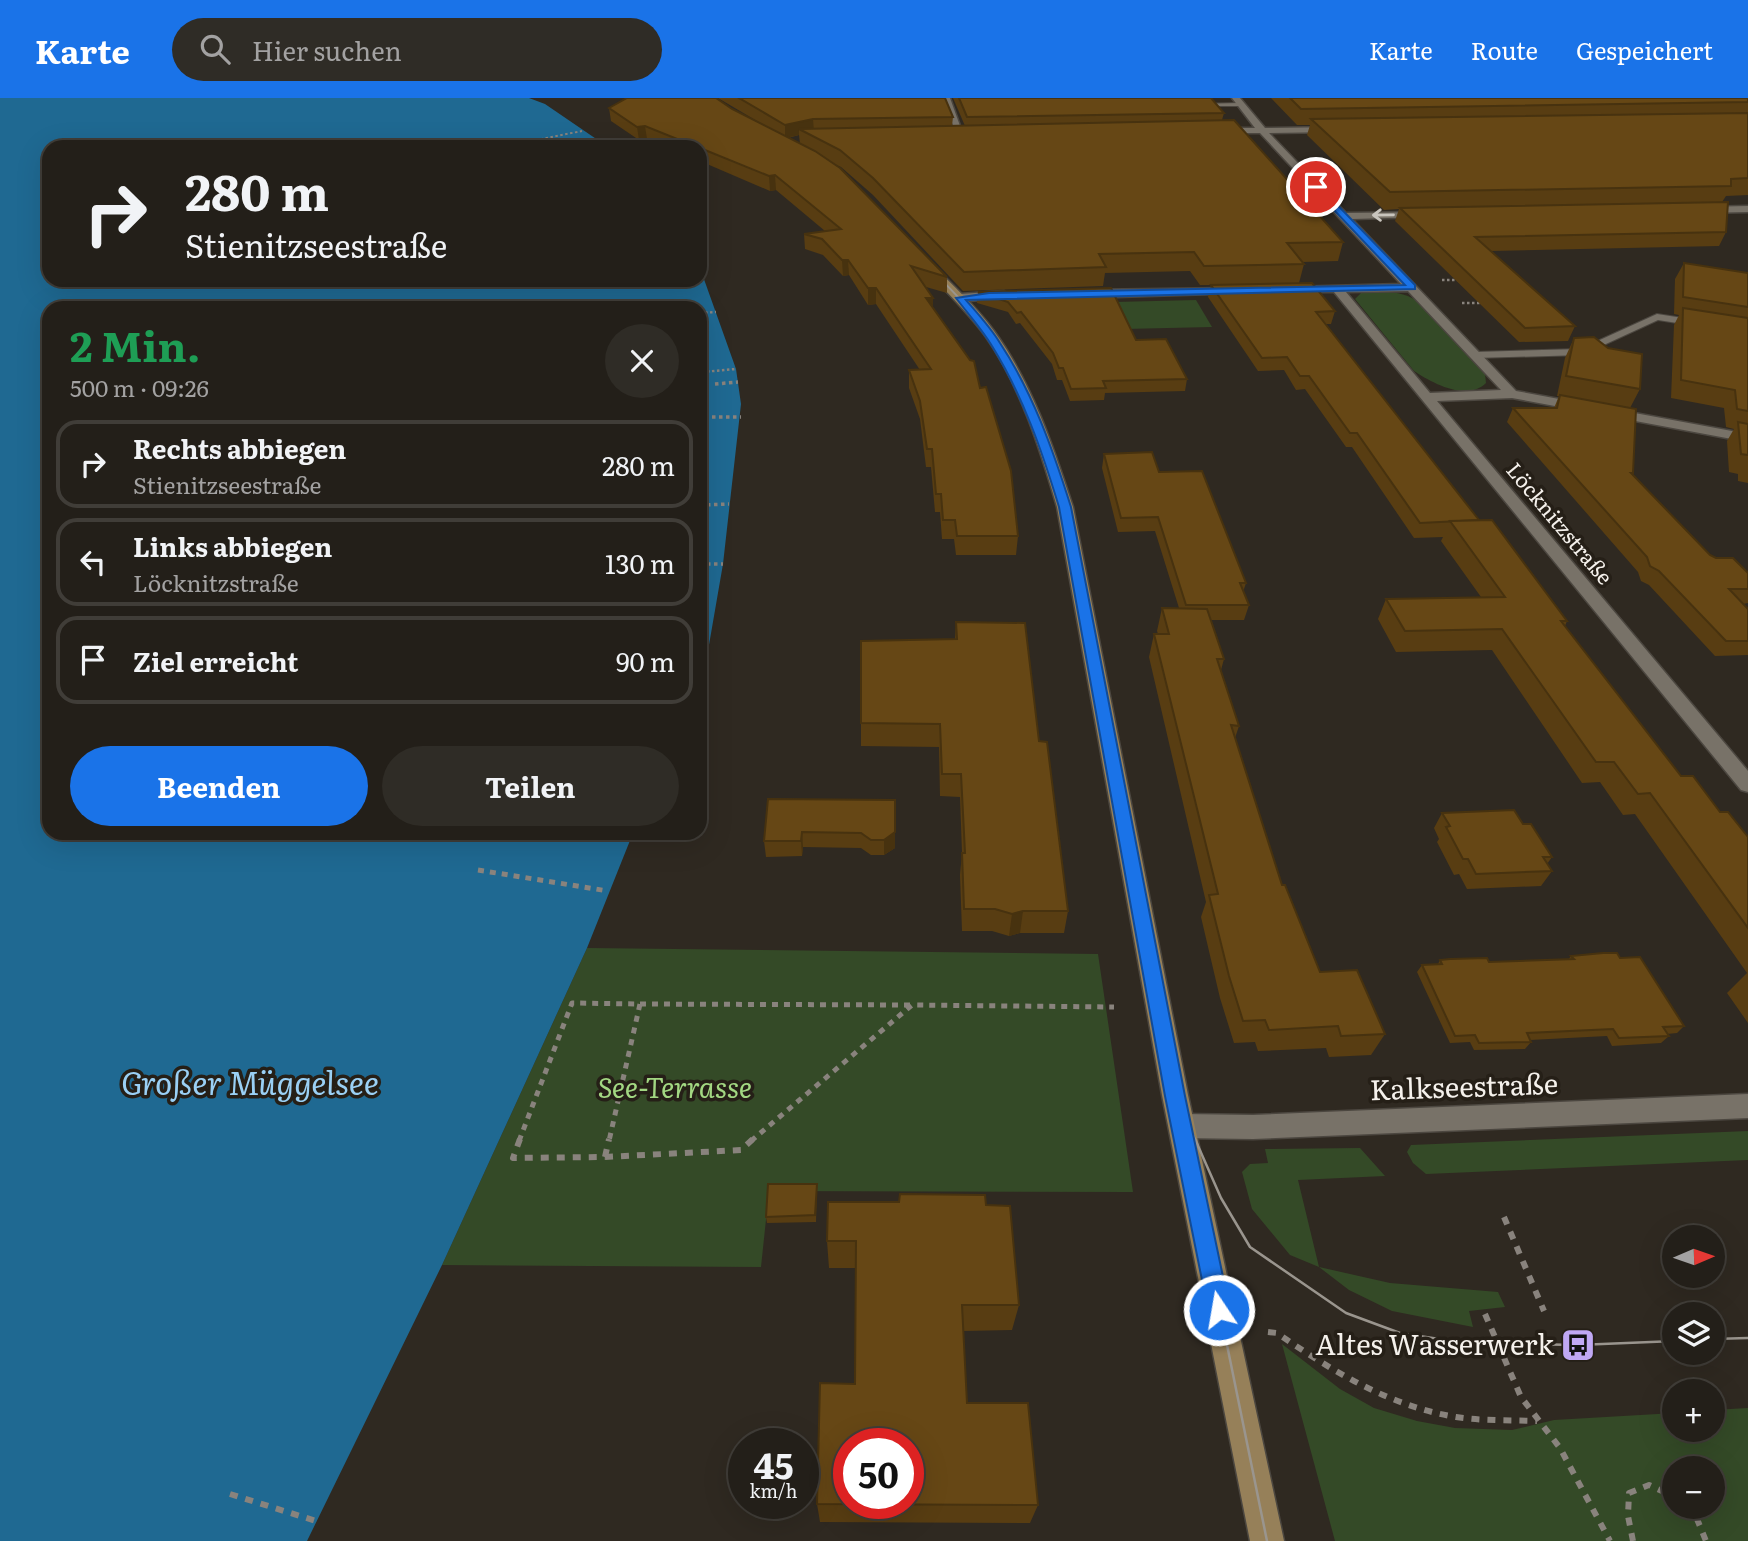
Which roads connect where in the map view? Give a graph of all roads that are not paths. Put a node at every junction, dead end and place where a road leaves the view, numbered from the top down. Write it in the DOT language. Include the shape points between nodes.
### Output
graph roads {
  1 [pos="946,98"];
  2 [pos="1237,102"];
  3 [pos="1183,107"];
  4 [pos="1346,129"];
  5 [pos="1262,130"];
  6 [pos="1208,131"];
  7 [pos="947,135"];
  8 [pos="1748,209"];
  9 [pos="1688,210"];
  10 [pos="1432,214"];
  11 [pos="1344,216"];
  12 [pos="922,259"];
  13 [pos="1412,287"];
  14 [pos="1337,289"];
  15 [pos="1279,290"];
  16 [pos="1255,291"];
  17 [pos="1070,294"];
  18 [pos="1016,295"];
  19 [pos="960,298"];
  20 [pos="1748,331"];
  21 [pos="1475,355"];
  22 [pos="1512,394"];
  23 [pos="1426,397"];
  24 [pos="1748,438"];
  25 [pos="1748,785"];
  26 [pos="1748,1107"];
  27 [pos="1182,1126"];
  28 [pos="1266,1541"];
  1 -- 7 [label="street" via="965,135"];
  2 -- 3 [label="lane"];
  2 -- 5 [label="street"];
  4 -- 5 [label="street"];
  5 -- 6 [label="street"];
  5 -- 11 [label="street"];
  8 -- 9 [label="street"];
  10 -- 11 [label="street, one-way"];
  11 -- 13 [label="street"];
  12 -- 19 [label="main road"];
  13 -- 14 [label="street"];
  13 -- 21 [label="street"];
  14 -- 15 [label="street"];
  14 -- 23 [label="street, Löcknitzstraße"];
  16 -- 17 [label="street"];
  18 -- 19 [label="street"];
  19 -- 27 [label="main road" via="995,342 1018,382 1065,507"];
  20 -- 21 [label="lane" via="1657,317 1582,352"];
  21 -- 22 [label="street"];
  22 -- 23 [label="street"];
  22 -- 24 [label="street"];
  23 -- 25 [label="street, Löcknitzstraße"];
  26 -- 27 [label="street, Kalkseestraße"];
  27 -- 28 [label="main road"];
}
